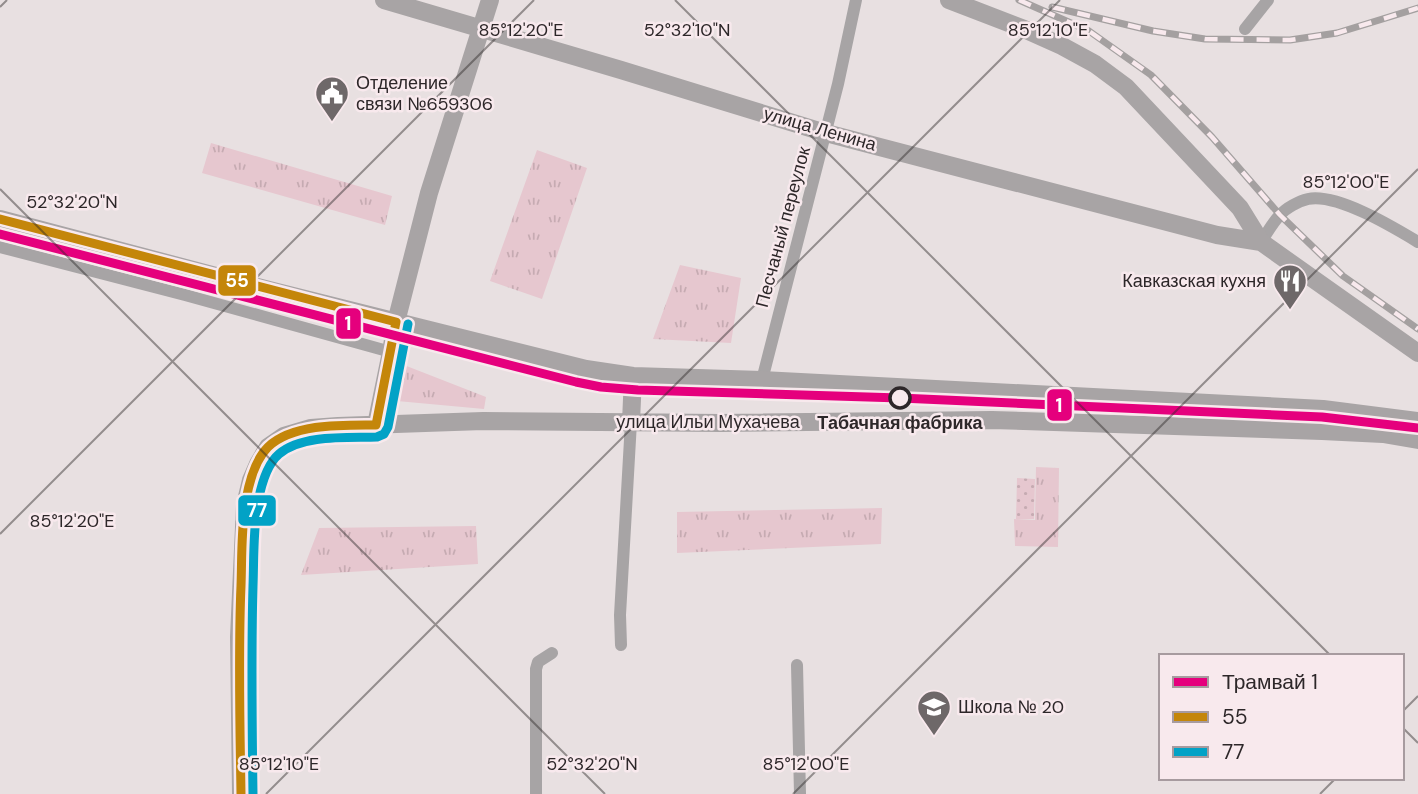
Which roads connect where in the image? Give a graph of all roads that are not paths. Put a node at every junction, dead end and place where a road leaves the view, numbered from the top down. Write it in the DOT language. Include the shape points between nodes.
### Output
graph roads {
  1 [pos="384,0"];
  2 [pos="490,0"];
  3 [pos="856,0"];
  4 [pos="949,0"];
  5 [pos="1268,0"];
  6 [pos="481,29"];
  7 [pos="1245,29"];
  8 [pos="826,133"];
  9 [pos="0,219"];
  10 [pos="1261,242"];
  11 [pos="1418,242"];
  12 [pos="0,247"];
  13 [pos="396,322"];
  14 [pos="391,352"];
  15 [pos="1418,353"];
  16 [pos="633,376"];
  17 [pos="762,380"];
  18 [pos="1231,405"];
  19 [pos="1418,421"];
  20 [pos="631,422"];
  21 [pos="376,425"];
  22 [pos="1231,428"];
  23 [pos="1418,440"];
  24 [pos="621,645"];
  25 [pos="552,653"];
  26 [pos="797,665"];
  27 [pos="242,794"];
  28 [pos="536,794"];
  29 [pos="800,794"];
  1 -- 6 [label="main road, улица Ленина"];
  2 -- 6 [label="main road"];
  3 -- 8 [label="street, Песчаный переулок"];
  4 -- 10 [label="main road" via="1062,47 1126,87 1240,208"];
  5 -- 7 [label="street"];
  6 -- 8 [label="main road, улица Ленина"];
  6 -- 13 [label="main road" via="429,193"];
  8 -- 10 [label="main road, улица Ленина" via="1217,235"];
  8 -- 17 [label="street, Песчаный переулок"];
  9 -- 13 [label="main road"];
  10 -- 11 [label="street" via="1280,215 1312,198 1358,210"];
  10 -- 15 [label="main road"];
  12 -- 14 [label="street"];
  13 -- 14 [label="main road"];
  13 -- 16 [label="main road" via="586,369"];
  14 -- 21 [label="main road"];
  16 -- 17 [label="main road"];
  16 -- 20 [label="main road"];
  17 -- 18 [label="main road"];
  18 -- 19 [label="main road" via="1323,409"];
  18 -- 22 [label="main road"];
  20 -- 21 [label="main road, улица Ильи Мухачева"];
  20 -- 22 [label="main road, улица Ильи Мухачева" via="992,419"];
  20 -- 24 [label="street"];
  21 -- 27 [label="main road, улица Ильи Мухачева" via="311,428 284,436 268,447 251,481 245,505 239,637"];
  22 -- 23 [label="main road, улица Ильи Мухачева"];
  25 -- 28 [label="street" via="538,662 536,669"];
  26 -- 29 [label="street"];
}
